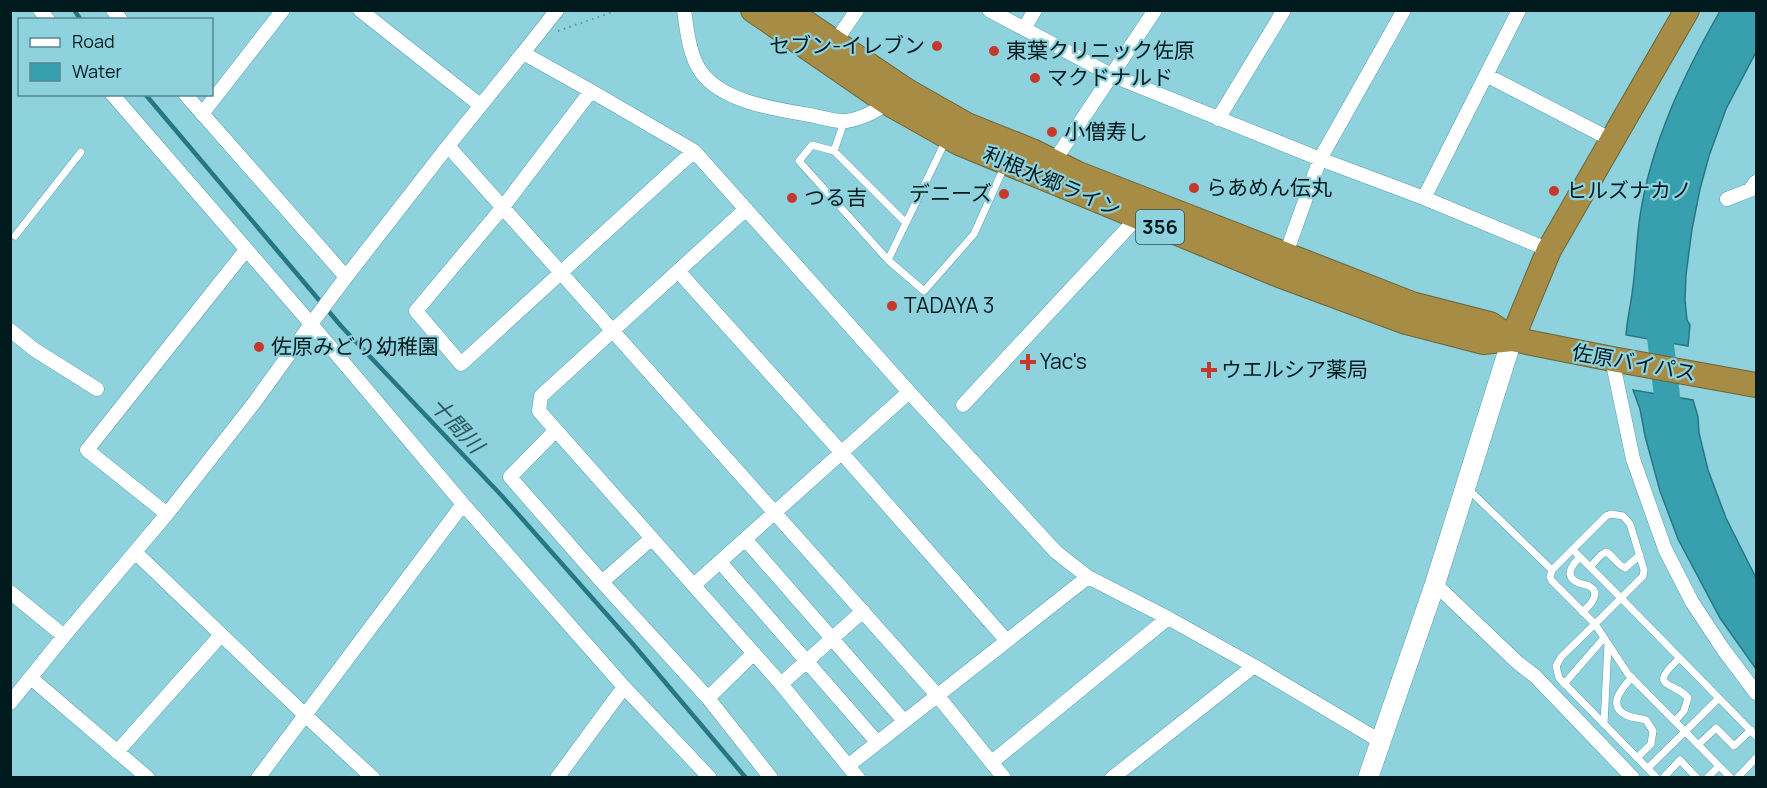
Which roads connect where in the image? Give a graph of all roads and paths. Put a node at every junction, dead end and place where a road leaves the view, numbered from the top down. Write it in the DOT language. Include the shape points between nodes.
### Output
graph roads {
  1 [pos="283,10"];
  2 [pos="360,10"];
  3 [pos="556,10"];
  4 [pos="618,10"];
  5 [pos="684,10"];
  6 [pos="753,10"];
  7 [pos="787,10"];
  8 [pos="856,10"];
  9 [pos="989,10"];
  10 [pos="1035,10"];
  11 [pos="1155,10"];
  12 [pos="1284,10"];
  13 [pos="1404,10"];
  14 [pos="1519,10"];
  15 [pos="1687,10"];
  16 [pos="1023,29"];
  17 [pos="537,35"];
  18 [pos="829,52"];
  19 [pos="522,53"];
  20 [pos="1112,75"];
  21 [pos="1486,75"];
  22 [pos="591,91"];
  23 [pos="114,96"];
  24 [pos="187,96"];
  25 [pos="888,103"];
  26 [pos="480,105"];
  27 [pos="202,114"];
  28 [pos="1218,119"];
  29 [pos="845,121"];
  30 [pos="947,136"];
  31 [pos="1612,140"];
  32 [pos="448,146"];
  33 [pos="694,151"];
  34 [pos="81,152"];
  35 [pos="834,152"];
  36 [pos="1320,159"];
  37 [pos="1006,163"];
  38 [pos="1049,170"];
  39 [pos="1756,182"];
  40 [pos="1424,198"];
  41 [pos="1727,199"];
  42 [pos="503,207"];
  43 [pos="746,209"];
  44 [pos="1137,218"];
  45 [pos="905,222"];
  46 [pos="15,236"];
  47 [pos="246,250"];
  48 [pos="1549,250"];
  49 [pos="888,260"];
  50 [pos="1282,265"];
  51 [pos="678,271"];
  52 [pos="561,272"];
  53 [pos="342,283"];
  54 [pos="311,324"];
  55 [pos="10,330"];
  56 [pos="613,330"];
  57 [pos="1512,339"];
  58 [pos="1616,360"];
  59 [pos="1756,385"];
  60 [pos="97,389"];
  61 [pos="909,392"];
  62 [pos="963,405"];
  63 [pos="556,430"];
  64 [pos="841,452"];
  65 [pos="1466,486"];
  66 [pos="463,504"];
  67 [pos="775,512"];
  68 [pos="167,514"];
  69 [pos="651,538"];
  70 [pos="745,539"];
  71 [pos="1573,550"];
  72 [pos="135,552"];
  73 [pos="1640,555"];
  74 [pos="1580,557"];
  75 [pos="720,562"];
  76 [pos="1590,567"];
  77 [pos="1552,570"];
  78 [pos="1088,577"];
  79 [pos="602,582"];
  80 [pos="1435,584"];
  81 [pos="694,585"];
  82 [pos="10,592"];
  83 [pos="1621,598"];
  84 [pos="863,611"];
  85 [pos="1582,612"];
  86 [pos="1168,618"];
  87 [pos="1594,624"];
  88 [pos="221,635"];
  89 [pos="64,636"];
  90 [pos="833,639"];
  91 [pos="1006,640"];
  92 [pos="1606,641"];
  93 [pos="754,653"];
  94 [pos="1680,658"];
  95 [pos="807,662"];
  96 [pos="1254,666"];
  97 [pos="1632,677"];
  98 [pos="31,678"];
  99 [pos="781,684"];
  100 [pos="1564,684"];
  101 [pos="624,687"];
  102 [pos="1756,693"];
  103 [pos="937,695"];
  104 [pos="1719,698"];
  105 [pos="708,699"];
  106 [pos="10,703"];
  107 [pos="305,715"];
  108 [pos="904,721"];
  109 [pos="1675,721"];
  110 [pos="1604,724"];
  111 [pos="1685,732"];
  112 [pos="1754,733"];
  113 [pos="1380,741"];
  114 [pos="877,742"];
  115 [pos="1698,745"];
  116 [pos="117,752"];
  117 [pos="1637,758"];
  118 [pos="1756,758"];
  119 [pos="992,762"];
  120 [pos="849,765"];
  121 [pos="1719,766"];
  122 [pos="1648,768"];
  123 [pos="1118,776"];
  124 [pos="148,777"];
  125 [pos="258,777"];
  126 [pos="373,777"];
  127 [pos="557,777"];
  128 [pos="710,777"];
  129 [pos="771,777"];
  130 [pos="858,777"];
  131 [pos="1004,777"];
  132 [pos="1368,777"];
  133 [pos="1633,777"];
  134 [pos="1657,777"];
  135 [pos="1663,777"];
  136 [pos="1697,777"];
  137 [pos="1707,777"];
  138 [pos="1731,777"];
  139 [pos="1737,777"];
  1 -- 27 [label="street"];
  2 -- 26 [label="street"];
  3 -- 17 [label="street"];
  4 -- 17 [label="path" via="557,32"];
  5 -- 29 [label="street" via="692,56 709,82 753,104"];
  6 -- 18 [label="highway, 利根水郷ライン / 356"];
  7 -- 18 [label="highway, 利根水郷ライン / 356"];
  8 -- 18 [label="street"];
  9 -- 16 [label="street"];
  10 -- 16 [label="street"];
  11 -- 20 [label="street"];
  12 -- 28 [label="street"];
  13 -- 36 [label="street"];
  14 -- 21 [label="street"];
  15 -- 31 [label="highway"];
  16 -- 20 [label="street"];
  17 -- 19 [label="street"];
  18 -- 25 [label="highway, 利根水郷ライン / 356"];
  18 -- 38 [label="highway, 利根水郷ライン / 356"];
  19 -- 22 [label="street"];
  19 -- 26 [label="street"];
  20 -- 28 [label="street"];
  20 -- 38 [label="street"];
  21 -- 31 [label="street"];
  21 -- 40 [label="street"];
  22 -- 33 [label="street"];
  22 -- 42 [label="street"];
  23 -- 47 [label="street"];
  24 -- 27 [label="street"];
  25 -- 29 [label="street" via="871,114"];
  25 -- 30 [label="highway, 利根水郷ライン / 356"];
  26 -- 32 [label="street"];
  27 -- 53 [label="street"];
  28 -- 36 [label="street"];
  29 -- 35 [label="lane"];
  30 -- 37 [label="highway, 利根水郷ライン / 356"];
  30 -- 45 [label="lane"];
  31 -- 48 [label="highway"];
  32 -- 42 [label="street"];
  32 -- 53 [label="street"];
  33 -- 43 [label="street"];
  33 -- 52 [label="street"];
  34 -- 46 [label="lane"];
  35 -- 45 [label="lane"];
  35 -- 49 [label="lane" via="812,145 799,161"];
  36 -- 40 [label="street"];
  36 -- 50 [label="street"];
  37 -- 38 [label="highway, 利根水郷ライン / 356"];
  37 -- 49 [label="lane" via="974,234 924,291"];
  38 -- 44 [label="highway, 利根水郷ライン / 356"];
  38 -- 50 [label="highway, 利根水郷ライン / 356" via="1076,172"];
  39 -- 41 [label="street" via="1750,190"];
  40 -- 48 [label="street"];
  42 -- 52 [label="street"];
  42 -- 52 [label="street" via="416,311 461,364"];
  43 -- 51 [label="street"];
  43 -- 61 [label="street"];
  44 -- 50 [label="highway, 利根水郷ライン / 356"];
  44 -- 62 [label="street"];
  45 -- 49 [label="lane"];
  47 -- 54 [label="street"];
  47 -- 68 [label="street" via="87,450"];
  48 -- 57 [label="highway"];
  50 -- 57 [label="highway, 利根水郷ライン / 356" via="1406,322 1483,342"];
  51 -- 56 [label="street"];
  51 -- 64 [label="street"];
  52 -- 56 [label="street"];
  53 -- 54 [label="street"];
  54 -- 66 [label="street"];
  54 -- 68 [label="street"];
  55 -- 60 [label="street"];
  56 -- 63 [label="street" via="541,396 539,411"];
  56 -- 67 [label="street"];
  57 -- 58 [label="highway, 佐原バイパス / 356"];
  57 -- 65 [label="street"];
  58 -- 59 [label="highway, 佐原バイパス / 356"];
  58 -- 102 [label="street" via="1633,459 1665,549 1692,602"];
  61 -- 64 [label="street"];
  61 -- 78 [label="street" via="1056,552"];
  63 -- 69 [label="street"];
  63 -- 79 [label="street" via="510,477"];
  64 -- 67 [label="street"];
  64 -- 91 [label="street"];
  65 -- 77 [label="lane"];
  65 -- 80 [label="street"];
  66 -- 101 [label="street"];
  66 -- 107 [label="street"];
  67 -- 70 [label="street"];
  67 -- 84 [label="street"];
  68 -- 72 [label="street"];
  69 -- 79 [label="street"];
  69 -- 81 [label="street"];
  70 -- 75 [label="street"];
  70 -- 90 [label="street"];
  71 -- 73 [label="lane" via="1611,514 1623,516 1630,524"];
  71 -- 74 [label="lane"];
  71 -- 77 [label="lane"];
  72 -- 88 [label="street"];
  72 -- 89 [label="street"];
  73 -- 76 [label="lane" via="1625,568 1605,552"];
  73 -- 83 [label="lane" via="1644,576"];
  74 -- 76 [label="lane"];
  74 -- 85 [label="lane" via="1570,570 1571,576 1594,591 1591,606"];
  75 -- 81 [label="street"];
  75 -- 95 [label="street"];
  76 -- 83 [label="lane"];
  77 -- 85 [label="lane" via="1552,581"];
  78 -- 86 [label="street"];
  78 -- 91 [label="street"];
  79 -- 105 [label="street"];
  80 -- 113 [label="street"];
  80 -- 133 [label="street" via="1534,676"];
  81 -- 93 [label="street"];
  82 -- 89 [label="street"];
  83 -- 87 [label="lane"];
  83 -- 94 [label="lane"];
  84 -- 90 [label="street"];
  84 -- 103 [label="street"];
  85 -- 87 [label="lane"];
  86 -- 96 [label="street"];
  86 -- 119 [label="street"];
  87 -- 92 [label="lane"];
  87 -- 100 [label="lane" via="1556,666"];
  88 -- 107 [label="street"];
  88 -- 116 [label="street"];
  89 -- 98 [label="street"];
  90 -- 95 [label="street"];
  90 -- 108 [label="street"];
  91 -- 103 [label="street"];
  92 -- 97 [label="lane"];
  92 -- 100 [label="lane"];
  92 -- 110 [label="lane"];
  93 -- 99 [label="street"];
  93 -- 105 [label="street"];
  94 -- 104 [label="lane"];
  94 -- 109 [label="lane" via="1664,674 1668,686 1683,691 1688,698"];
  95 -- 99 [label="street"];
  95 -- 114 [label="street"];
  96 -- 113 [label="street"];
  96 -- 123 [label="street"];
  97 -- 109 [label="lane"];
  97 -- 117 [label="lane" via="1620,690 1617,703 1626,715 1646,720 1653,731 1651,744"];
  98 -- 106 [label="street"];
  98 -- 116 [label="street"];
  99 -- 120 [label="street"];
  100 -- 110 [label="lane"];
  101 -- 127 [label="street"];
  101 -- 128 [label="street"];
  103 -- 108 [label="street"];
  103 -- 119 [label="street"];
  104 -- 111 [label="lane"];
  104 -- 112 [label="lane"];
  105 -- 129 [label="street"];
  107 -- 125 [label="street"];
  107 -- 126 [label="street"];
  108 -- 114 [label="street"];
  109 -- 111 [label="lane"];
  110 -- 117 [label="lane"];
  111 -- 115 [label="lane"];
  111 -- 122 [label="lane"];
  112 -- 115 [label="lane" via="1734,746 1716,728"];
  113 -- 132 [label="street"];
  114 -- 120 [label="street"];
  115 -- 121 [label="lane"];
  116 -- 124 [label="street"];
  117 -- 122 [label="lane"];
  118 -- 139 [label="lane"];
  119 -- 131 [label="street"];
  120 -- 130 [label="street"];
  121 -- 137 [label="lane"];
  121 -- 138 [label="lane"];
  122 -- 134 [label="lane"];
  135 -- 136 [label="lane" via="1680,760"];
}
